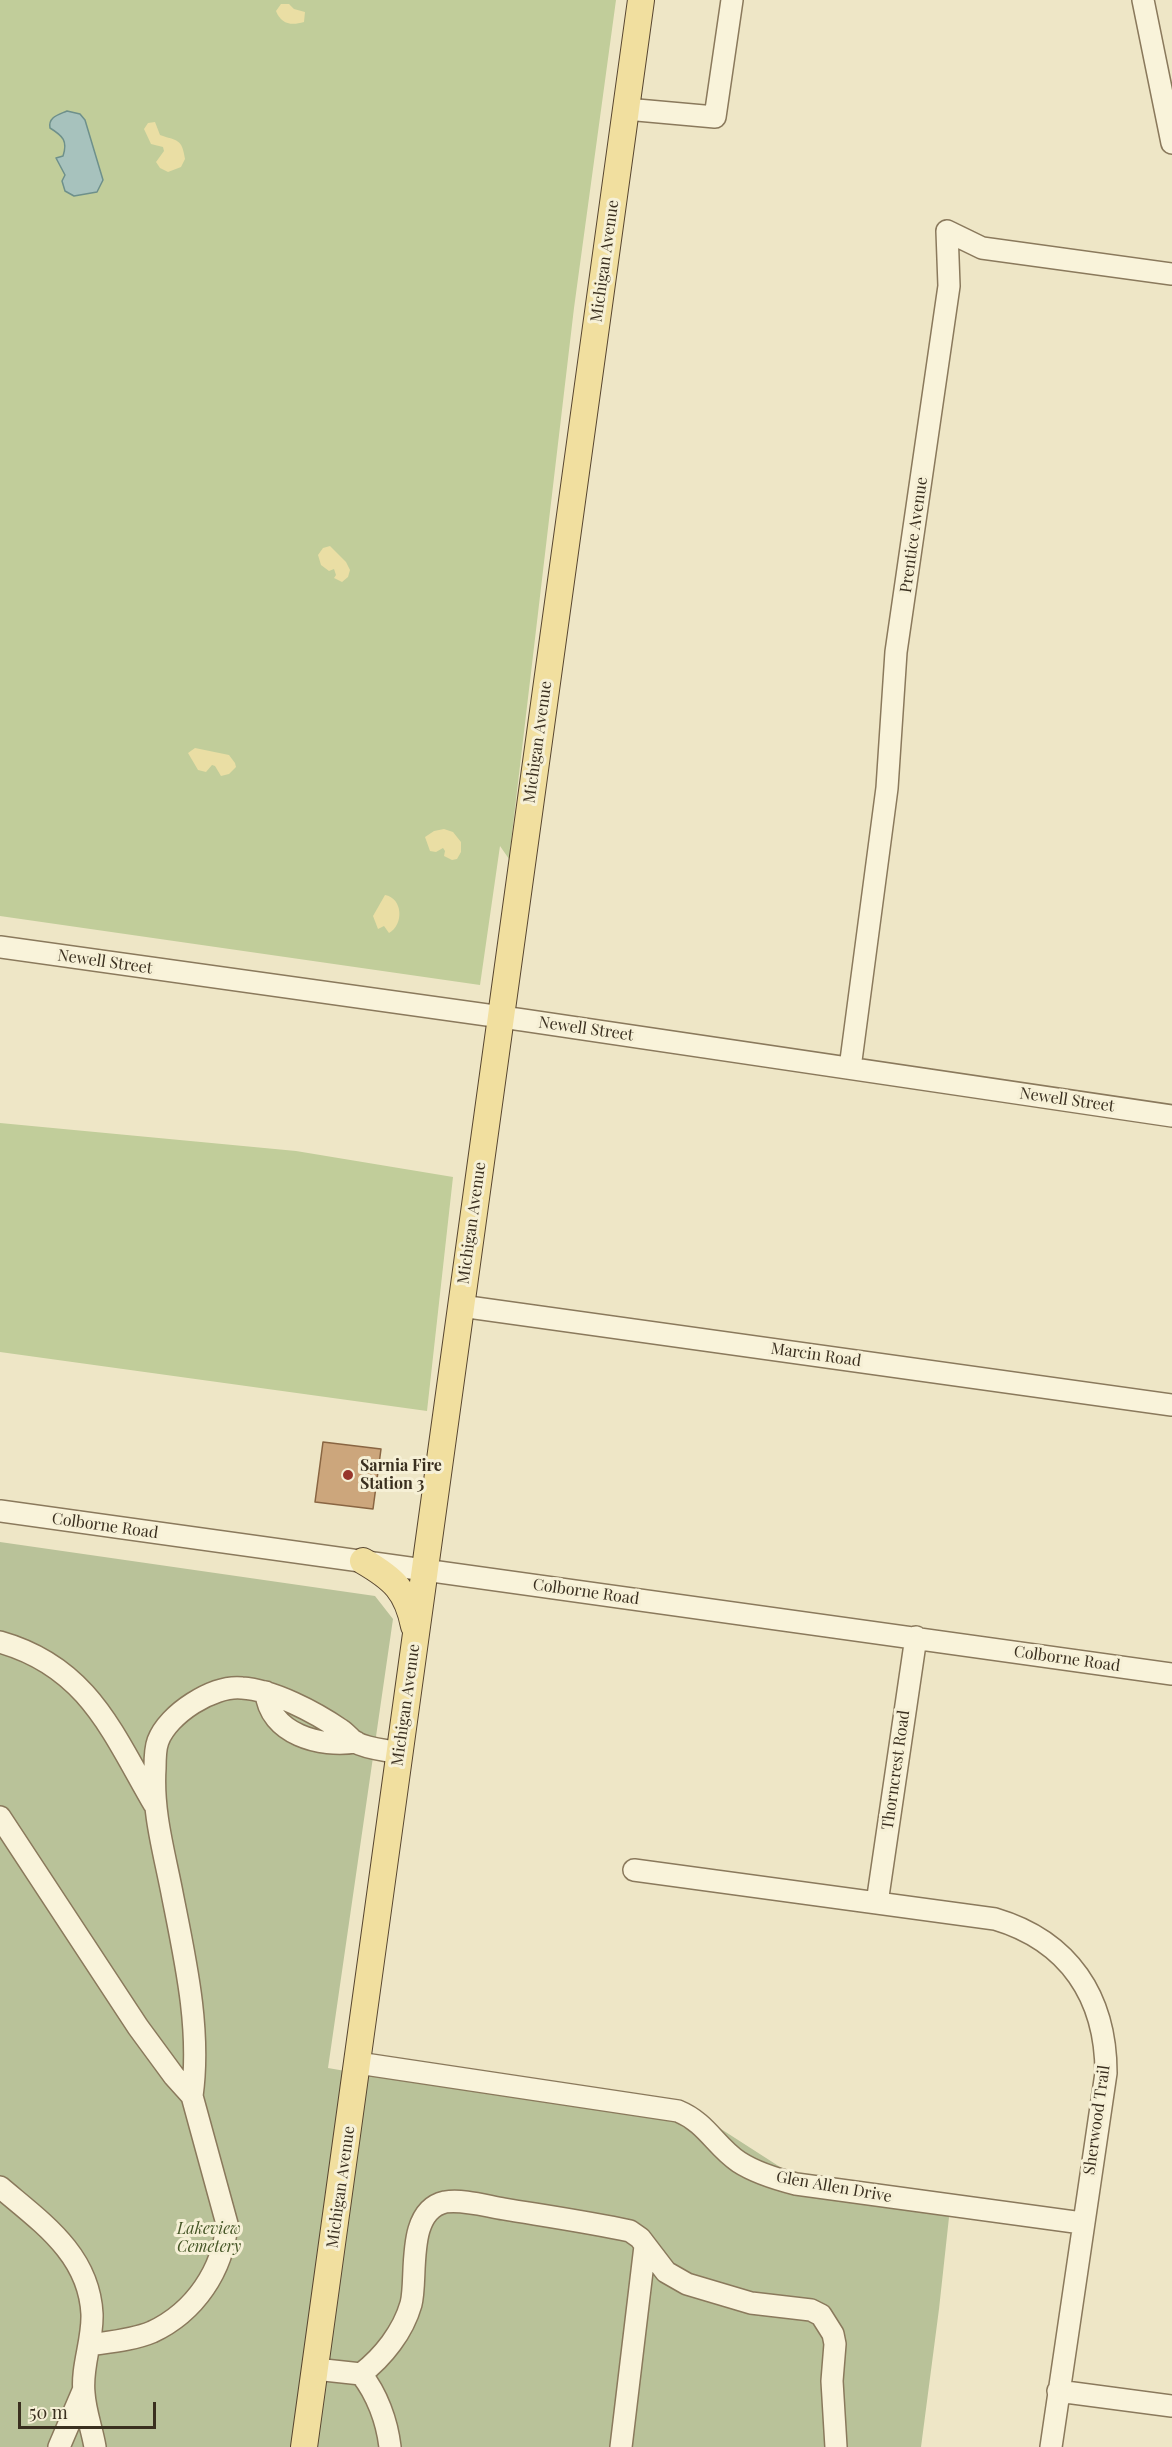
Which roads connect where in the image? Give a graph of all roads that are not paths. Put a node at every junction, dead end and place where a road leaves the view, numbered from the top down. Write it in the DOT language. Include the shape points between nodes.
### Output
graph roads {
  1 [pos="641,0"];
  2 [pos="732,0"];
  3 [pos="1143,0"];
  4 [pos="626,109"];
  5 [pos="1172,143"];
  6 [pos="1172,274"];
  7 [pos="0,947"];
  8 [pos="500,1017"];
  9 [pos="850,1068"];
  10 [pos="1172,1116"];
  11 [pos="461,1306"];
  12 [pos="1172,1405"];
  13 [pos="0,1511"];
  14 [pos="363,1562"];
  15 [pos="424,1570"];
  16 [pos="415,1632"];
  17 [pos="916,1637"];
  18 [pos="0,1642"];
  19 [pos="1172,1674"];
  20 [pos="115,1734"];
  21 [pos="158,1740"];
  22 [pos="399,1753"];
  23 [pos="154,1805"];
  24 [pos="0,1817"];
  25 [pos="634,1870"];
  26 [pos="877,1903"];
  27 [pos="358,2063"];
  28 [pos="192,2096"];
  29 [pos="0,2187"];
  30 [pos="1082,2223"];
  31 [pos="645,2246"];
  32 [pos="89,2345"];
  33 [pos="315,2369"];
  34 [pos="361,2374"];
  35 [pos="83,2390"];
  36 [pos="1058,2391"];
  37 [pos="1172,2406"];
  38 [pos="59,2447"];
  39 [pos="95,2447"];
  40 [pos="304,2447"];
  41 [pos="390,2447"];
  42 [pos="621,2447"];
  43 [pos="836,2447"];
  44 [pos="1051,2447"];
  1 -- 4 [label="main road, Michigan Avenue"];
  2 -- 4 [label="street" via="715,117"];
  3 -- 5 [label="street"];
  4 -- 8 [label="main road, Michigan Avenue"];
  6 -- 9 [label="street, Prentice Avenue" via="982,248 947,231 949,286 896,652 887,788"];
  7 -- 8 [label="street, Newell Street"];
  8 -- 9 [label="street, Newell Street"];
  8 -- 11 [label="main road, Michigan Avenue"];
  9 -- 10 [label="street, Newell Street"];
  11 -- 12 [label="street, Marcin Road"];
  11 -- 15 [label="main road, Michigan Avenue"];
  13 -- 14 [label="street, Colborne Road"];
  14 -- 15 [label="street, Colborne Road"];
  14 -- 16 [label="main road" via="384,1573 400,1588 410,1607"];
  15 -- 16 [label="main road, Michigan Avenue"];
  15 -- 17 [label="street, Colborne Road"];
  16 -- 22 [label="main road, Michigan Avenue"];
  17 -- 19 [label="street, Colborne Road"];
  17 -- 26 [label="street, Thorncrest Road"];
  18 -- 20 [label="street" via="36,1655 63,1672 97,1706"];
  20 -- 21 [label="street" via="141,1742"];
  20 -- 23 [label="street"];
  21 -- 22 [label="street" via="172,1721 199,1699 239,1687 266,1692 340,1729 356,1742"];
  21 -- 23 [label="street"];
  22 -- 27 [label="main road, Michigan Avenue"];
  23 -- 28 [label="street" via="189,1988 196,2068"];
  24 -- 28 [label="street" via="138,2027"];
  25 -- 26 [label="street, Sherwood Trail"];
  26 -- 30 [label="street, Sherwood Trail" via="1014,1924 1039,1937 1065,1959 1086,1987 1100,2018 1106,2063"];
  27 -- 30 [label="street, Glen Allen Drive" via="678,2111 700,2123 739,2161 796,2184"];
  27 -- 33 [label="main road, Michigan Avenue"];
  28 -- 32 [label="street" via="227,2224 219,2262 200,2294 174,2319 152,2332"];
  29 -- 32 [label="street" via="45,2223 73,2258 90,2302"];
  30 -- 36 [label="street, Sherwood Trail"];
  31 -- 34 [label="street" via="630,2231 445,2202 435,2207 422,2225 415,2245 411,2304 402,2326 382,2355"];
  31 -- 42 [label="street"];
  31 -- 43 [label="street" via="666,2272 687,2284 751,2303 811,2310 821,2315 835,2344 832,2381"];
  32 -- 35 [label="street"];
  33 -- 34 [label="street"];
  33 -- 40 [label="main road, Michigan Avenue"];
  34 -- 41 [label="street" via="383,2416"];
  35 -- 38 [label="street"];
  35 -- 39 [label="street"];
  36 -- 37 [label="street"];
  36 -- 44 [label="street, Sherwood Trail"];
}
